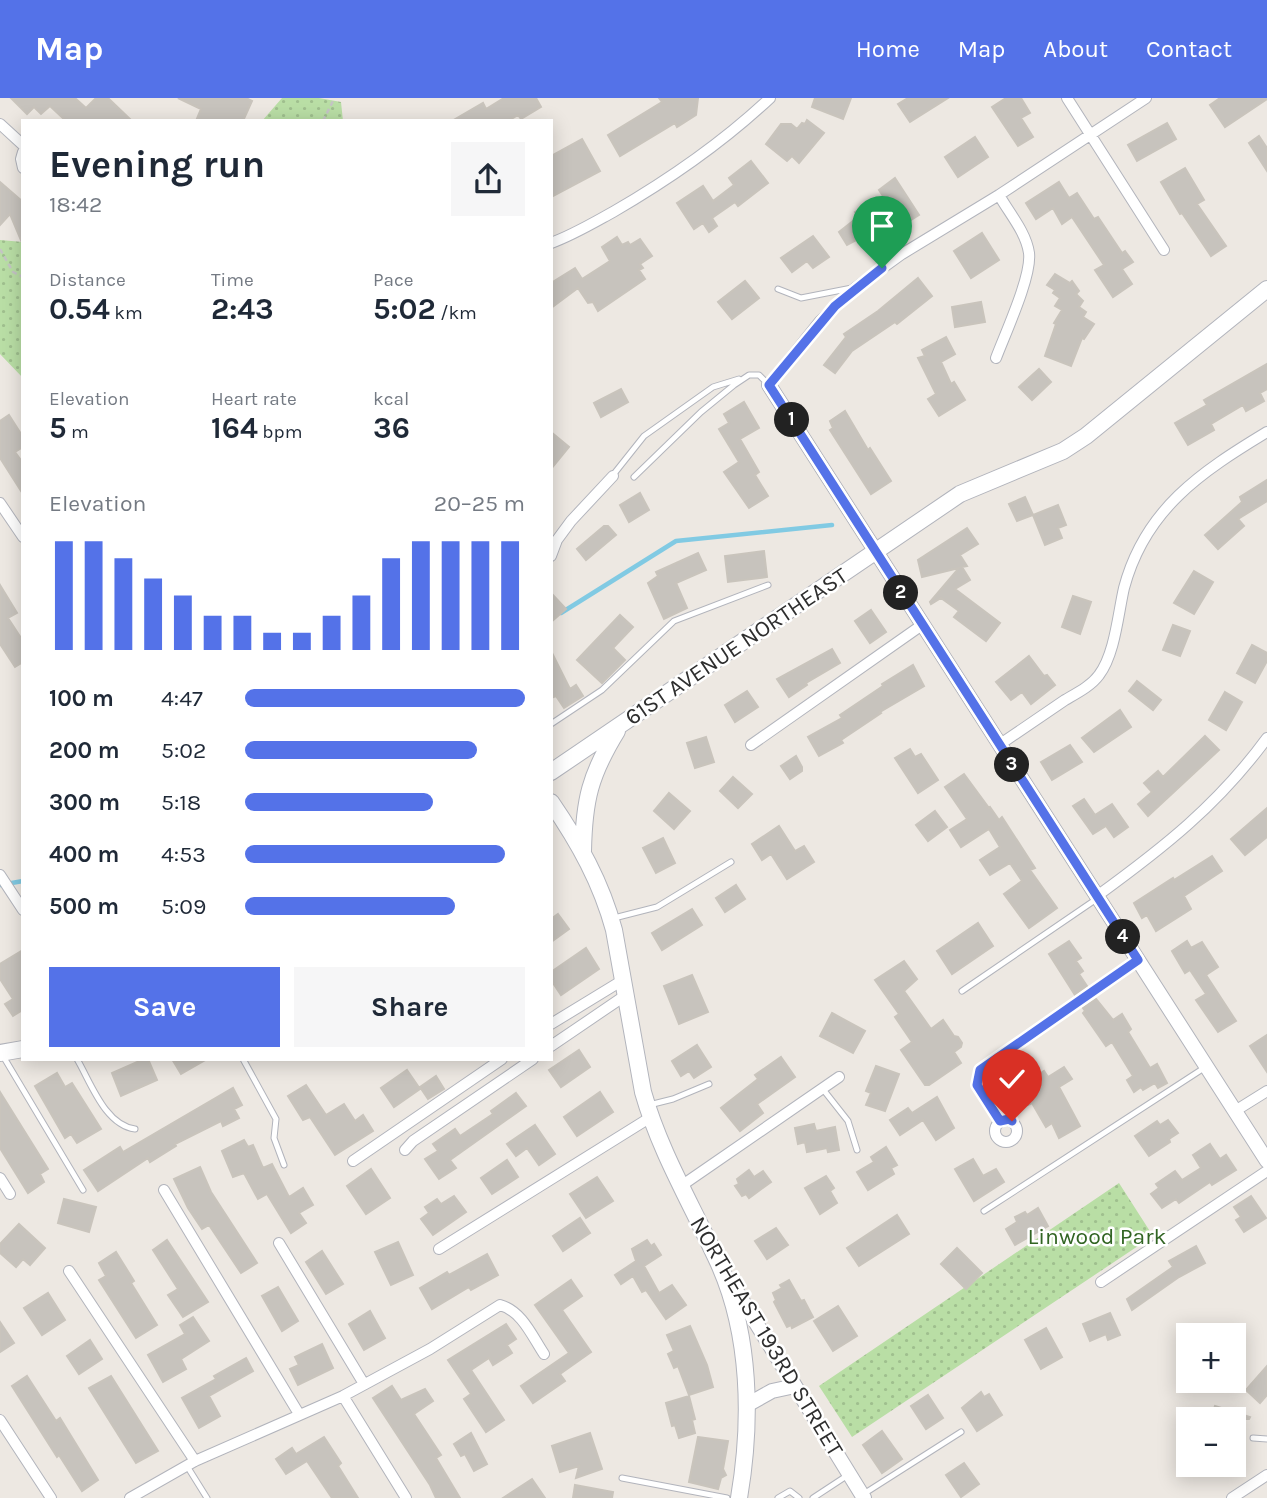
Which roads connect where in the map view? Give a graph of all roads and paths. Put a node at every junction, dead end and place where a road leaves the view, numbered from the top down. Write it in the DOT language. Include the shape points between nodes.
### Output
graph roads {
  1 [pos="770,98"];
  2 [pos="1067,98"];
  3 [pos="1146,98"];
  4 [pos="334,99"];
  5 [pos="324,119"];
  6 [pos="0,124"];
  7 [pos="1089,134"];
  8 [pos="21,143"];
  9 [pos="999,195"];
  10 [pos="553,242"];
  11 [pos="0,249"];
  12 [pos="1164,250"];
  13 [pos="21,276"];
  14 [pos="855,288"];
  15 [pos="779,289"];
  16 [pos="1267,289"];
  17 [pos="996,358"];
  18 [pos="748,375"];
  19 [pos="769,385"];
  20 [pos="1267,432"];
  21 [pos="613,476"];
  22 [pos="634,477"];
  23 [pos="0,503"];
  24 [pos="21,534"];
  25 [pos="553,551"];
  26 [pos="875,551"];
  27 [pos="768,585"];
  28 [pos="922,625"];
  29 [pos="553,723"];
  30 [pos="621,724"];
  31 [pos="1267,738"];
  32 [pos="751,745"];
  33 [pos="999,745"];
  34 [pos="553,771"];
  35 [pos="553,805"];
  36 [pos="583,851"];
  37 [pos="731,862"];
  38 [pos="0,875"];
  39 [pos="1098,897"];
  40 [pos="21,907"];
  41 [pos="611,919"];
  42 [pos="1138,960"];
  43 [pos="625,988"];
  44 [pos="962,991"];
  45 [pos="553,1023"];
  46 [pos="553,1044"];
  47 [pos="21,1049"];
  48 [pos="1,1053"];
  49 [pos="78,1061"];
  50 [pos="244,1061"];
  51 [pos="499,1061"];
  52 [pos="530,1061"];
  53 [pos="1207,1066"];
  54 [pos="839,1077"];
  55 [pos="709,1084"];
  56 [pos="822,1088"];
  57 [pos="1267,1091"];
  58 [pos="649,1111"];
  59 [pos="1235,1111"];
  60 [pos="1000,1121"];
  61 [pos="135,1129"];
  62 [pos="405,1150"];
  63 [pos="857,1150"];
  64 [pos="353,1161"];
  65 [pos="1267,1161"];
  66 [pos="284,1165"];
  67 [pos="1267,1171"];
  68 [pos="0,1178"];
  69 [pos="681,1186"];
  70 [pos="83,1190"];
  71 [pos="164,1190"];
  72 [pos="10,1194"];
  73 [pos="984,1211"];
  74 [pos="279,1243"];
  75 [pos="439,1249"];
  76 [pos="720,1265"];
  77 [pos="69,1271"];
  78 [pos="1101,1282"];
  79 [pos="544,1354"];
  80 [pos="364,1384"];
  81 [pos="795,1386"];
  82 [pos="343,1396"];
  83 [pos="747,1405"];
  84 [pos="299,1414"];
  85 [pos="0,1420"];
  86 [pos="961,1432"];
  87 [pos="1253,1438"];
  88 [pos="1267,1439"];
  89 [pos="191,1464"];
  90 [pos="849,1474"];
  91 [pos="1267,1475"];
  92 [pos="622,1478"];
  93 [pos="863,1497"];
  94 [pos="51,1498"];
  95 [pos="130,1498"];
  96 [pos="207,1498"];
  97 [pos="406,1498"];
  98 [pos="727,1498"];
  99 [pos="739,1498"];
  100 [pos="778,1498"];
  101 [pos="799,1498"];
  102 [pos="813,1498"];
  103 [pos="1233,1498"];
  1 -- 10 [label="street" via="708,151 632,201"];
  2 -- 7 [label="street"];
  3 -- 7 [label="street"];
  4 -- 5 [label="path"];
  6 -- 8 [label="street"];
  7 -- 9 [label="street"];
  7 -- 12 [label="street"];
  9 -- 14 [label="street"];
  9 -- 17 [label="street" via="1023,235 1029,255 1026,276"];
  11 -- 13 [label="path" via="13,272"];
  14 -- 15 [label="lane" via="802,298"];
  14 -- 19 [label="street" via="820,321"];
  16 -- 26 [label="main road, 61ST AVENUE NORTHEAST" via="1086,436 1063,451 960,494"];
  18 -- 19 [label="lane" via="759,376"];
  18 -- 21 [label="lane" via="713,387 644,436"];
  18 -- 22 [label="lane" via="701,412"];
  19 -- 26 [label="street"];
  20 -- 33 [label="street" via="1208,469 1166,508 1141,546 1125,585 1107,659 1093,682"];
  21 -- 25 [label="street" via="570,521"];
  23 -- 24 [label="street"];
  26 -- 28 [label="street"];
  26 -- 30 [label="main road, 61ST AVENUE NORTHEAST"];
  27 -- 29 [label="lane" via="674,621 602,690"];
  28 -- 32 [label="street"];
  28 -- 33 [label="street"];
  30 -- 34 [label="main road, 61ST AVENUE NORTHEAST"];
  30 -- 36 [label="main road" via="591,781"];
  31 -- 39 [label="street" via="1209,807"];
  33 -- 39 [label="street"];
  35 -- 36 [label="main road, NORTHEAST 193RD STREET"];
  36 -- 41 [label="main road, NORTHEAST 193RD STREET"];
  37 -- 41 [label="lane" via="657,907"];
  38 -- 40 [label="street"];
  39 -- 42 [label="street"];
  39 -- 44 [label="lane"];
  41 -- 43 [label="main road, NORTHEAST 193RD STREET"];
  42 -- 53 [label="street"];
  42 -- 60 [label="street" via="980,1070 977,1085"];
  43 -- 45 [label="street"];
  43 -- 46 [label="street"];
  43 -- 58 [label="main road, NORTHEAST 193RD STREET"];
  47 -- 48 [label="main road"];
  48 -- 70 [label="lane"];
  49 -- 61 [label="lane" via="112,1119"];
  50 -- 66 [label="lane" via="276,1119 274,1139"];
  51 -- 64 [label="street"];
  52 -- 62 [label="street"];
  53 -- 59 [label="street"];
  53 -- 73 [label="lane"];
  54 -- 56 [label="street"];
  55 -- 58 [label="lane"];
  56 -- 63 [label="lane" via="848,1121"];
  56 -- 69 [label="street"];
  57 -- 59 [label="street"];
  58 -- 69 [label="main road, NORTHEAST 193RD STREET"];
  58 -- 75 [label="street"];
  59 -- 65 [label="street"];
  67 -- 78 [label="street"];
  68 -- 72 [label="street"];
  69 -- 76 [label="main road, NORTHEAST 193RD STREET"];
  71 -- 84 [label="street"];
  74 -- 80 [label="street"];
  76 -- 81 [label="street, NORTHEAST 193RD STREET"];
  76 -- 83 [label="main road" via="738,1326"];
  77 -- 89 [label="street"];
  79 -- 80 [label="street" via="518,1314 500,1305"];
  80 -- 82 [label="street"];
  81 -- 83 [label="street" via="772,1391"];
  81 -- 90 [label="street, NORTHEAST 193RD STREET"];
  82 -- 84 [label="street"];
  82 -- 97 [label="street"];
  83 -- 99 [label="main road"];
  84 -- 89 [label="street"];
  85 -- 94 [label="street"];
  86 -- 93 [label="lane"];
  87 -- 88 [label="lane"];
  89 -- 95 [label="street"];
  89 -- 96 [label="lane"];
  90 -- 93 [label="street, NORTHEAST 193RD STREET"];
  90 -- 102 [label="lane"];
  91 -- 103 [label="street"];
  92 -- 98 [label="lane"];
  100 -- 101 [label="lane" via="790,1490"];
}
